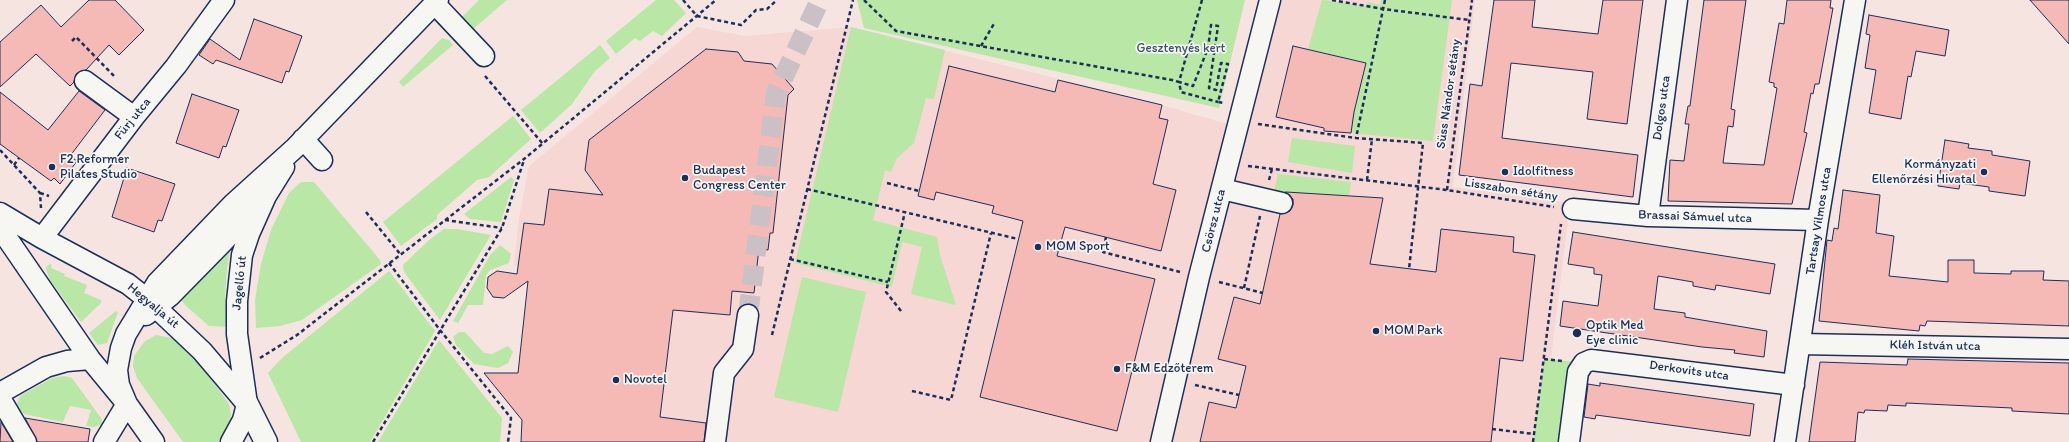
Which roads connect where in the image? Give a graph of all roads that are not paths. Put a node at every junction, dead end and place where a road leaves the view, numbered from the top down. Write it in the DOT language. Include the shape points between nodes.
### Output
graph roads {
  1 [pos="224,0"];
  2 [pos="1270,0"];
  3 [pos="1677,0"];
  4 [pos="1854,0"];
  5 [pos="436,2"];
  6 [pos="484,56"];
  7 [pos="85,81"];
  8 [pos="134,117"];
  9 [pos="299,144"];
  10 [pos="322,160"];
  11 [pos="1222,189"];
  12 [pos="1273,201"];
  13 [pos="1563,211"];
  14 [pos="0,213"];
  15 [pos="1648,216"];
  16 [pos="0,218"];
  17 [pos="1818,220"];
  18 [pos="0,228"];
  19 [pos="42,238"];
  20 [pos="152,303"];
  21 [pos="748,315"];
  22 [pos="126,334"];
  23 [pos="1800,344"];
  24 [pos="2069,348"];
  25 [pos="90,359"];
  26 [pos="1794,385"];
  27 [pos="0,393"];
  28 [pos="0,398"];
  29 [pos="127,404"];
  30 [pos="247,404"];
  31 [pos="26,442"];
  32 [pos="104,442"];
  33 [pos="154,442"];
  34 [pos="231,442"];
  35 [pos="266,442"];
  36 [pos="715,442"];
  37 [pos="1161,442"];
  38 [pos="1569,442"];
  39 [pos="1786,442"];
  1 -- 8 [label="street, Fürj utca" via="176,66"];
  2 -- 11 [label="street, Csörsz utca"];
  3 -- 15 [label="street, Dolgos utca"];
  4 -- 17 [label="street, Tartsay Vilmos utca"];
  5 -- 6 [label="street"];
  5 -- 9 [label="street, Jagelló út"];
  7 -- 8 [label="street"];
  8 -- 19 [label="street, Fürj utca"];
  9 -- 10 [label="street"];
  9 -- 20 [label="street, Jagelló út" via="233,204 167,272 157,283"];
  9 -- 30 [label="street, Jagelló út" via="266,196 242,255 237,300 237,334"];
  11 -- 12 [label="street"];
  11 -- 37 [label="street, Csörsz utca"];
  13 -- 15 [label="street, Brassai Sámuel utca"];
  14 -- 19 [label="street, Hegyalja út"];
  15 -- 17 [label="street, Brassai Sámuel utca"];
  16 -- 22 [label="street, Hegyalja út" via="27,245 123,292 130,298 131,313"];
  17 -- 23 [label="street, Tartsay Vilmos utca"];
  18 -- 25 [label="street"];
  19 -- 20 [label="street, Hegyalja út" via="128,284"];
  20 -- 22 [label="street, Jagelló út"];
  20 -- 30 [label="street, Hegyalja út" via="202,351"];
  21 -- 36 [label="street" via="742,349 724,373"];
  22 -- 29 [label="street, Jagelló út" via="117,370 119,385"];
  23 -- 24 [label="street, Kléh István utca"];
  23 -- 26 [label="street, Tartsay Vilmos utca"];
  25 -- 27 [label="street" via="67,361 46,367"];
  25 -- 29 [label="street"];
  26 -- 38 [label="street, Derkovits utca" via="1590,360 1584,363 1578,372"];
  26 -- 39 [label="street, Tartsay Vilmos utca"];
  28 -- 31 [label="street"];
  29 -- 32 [label="street"];
  29 -- 33 [label="street"];
  30 -- 34 [label="street" via="243,420"];
  30 -- 35 [label="main road, Hegyalja út"];
}
